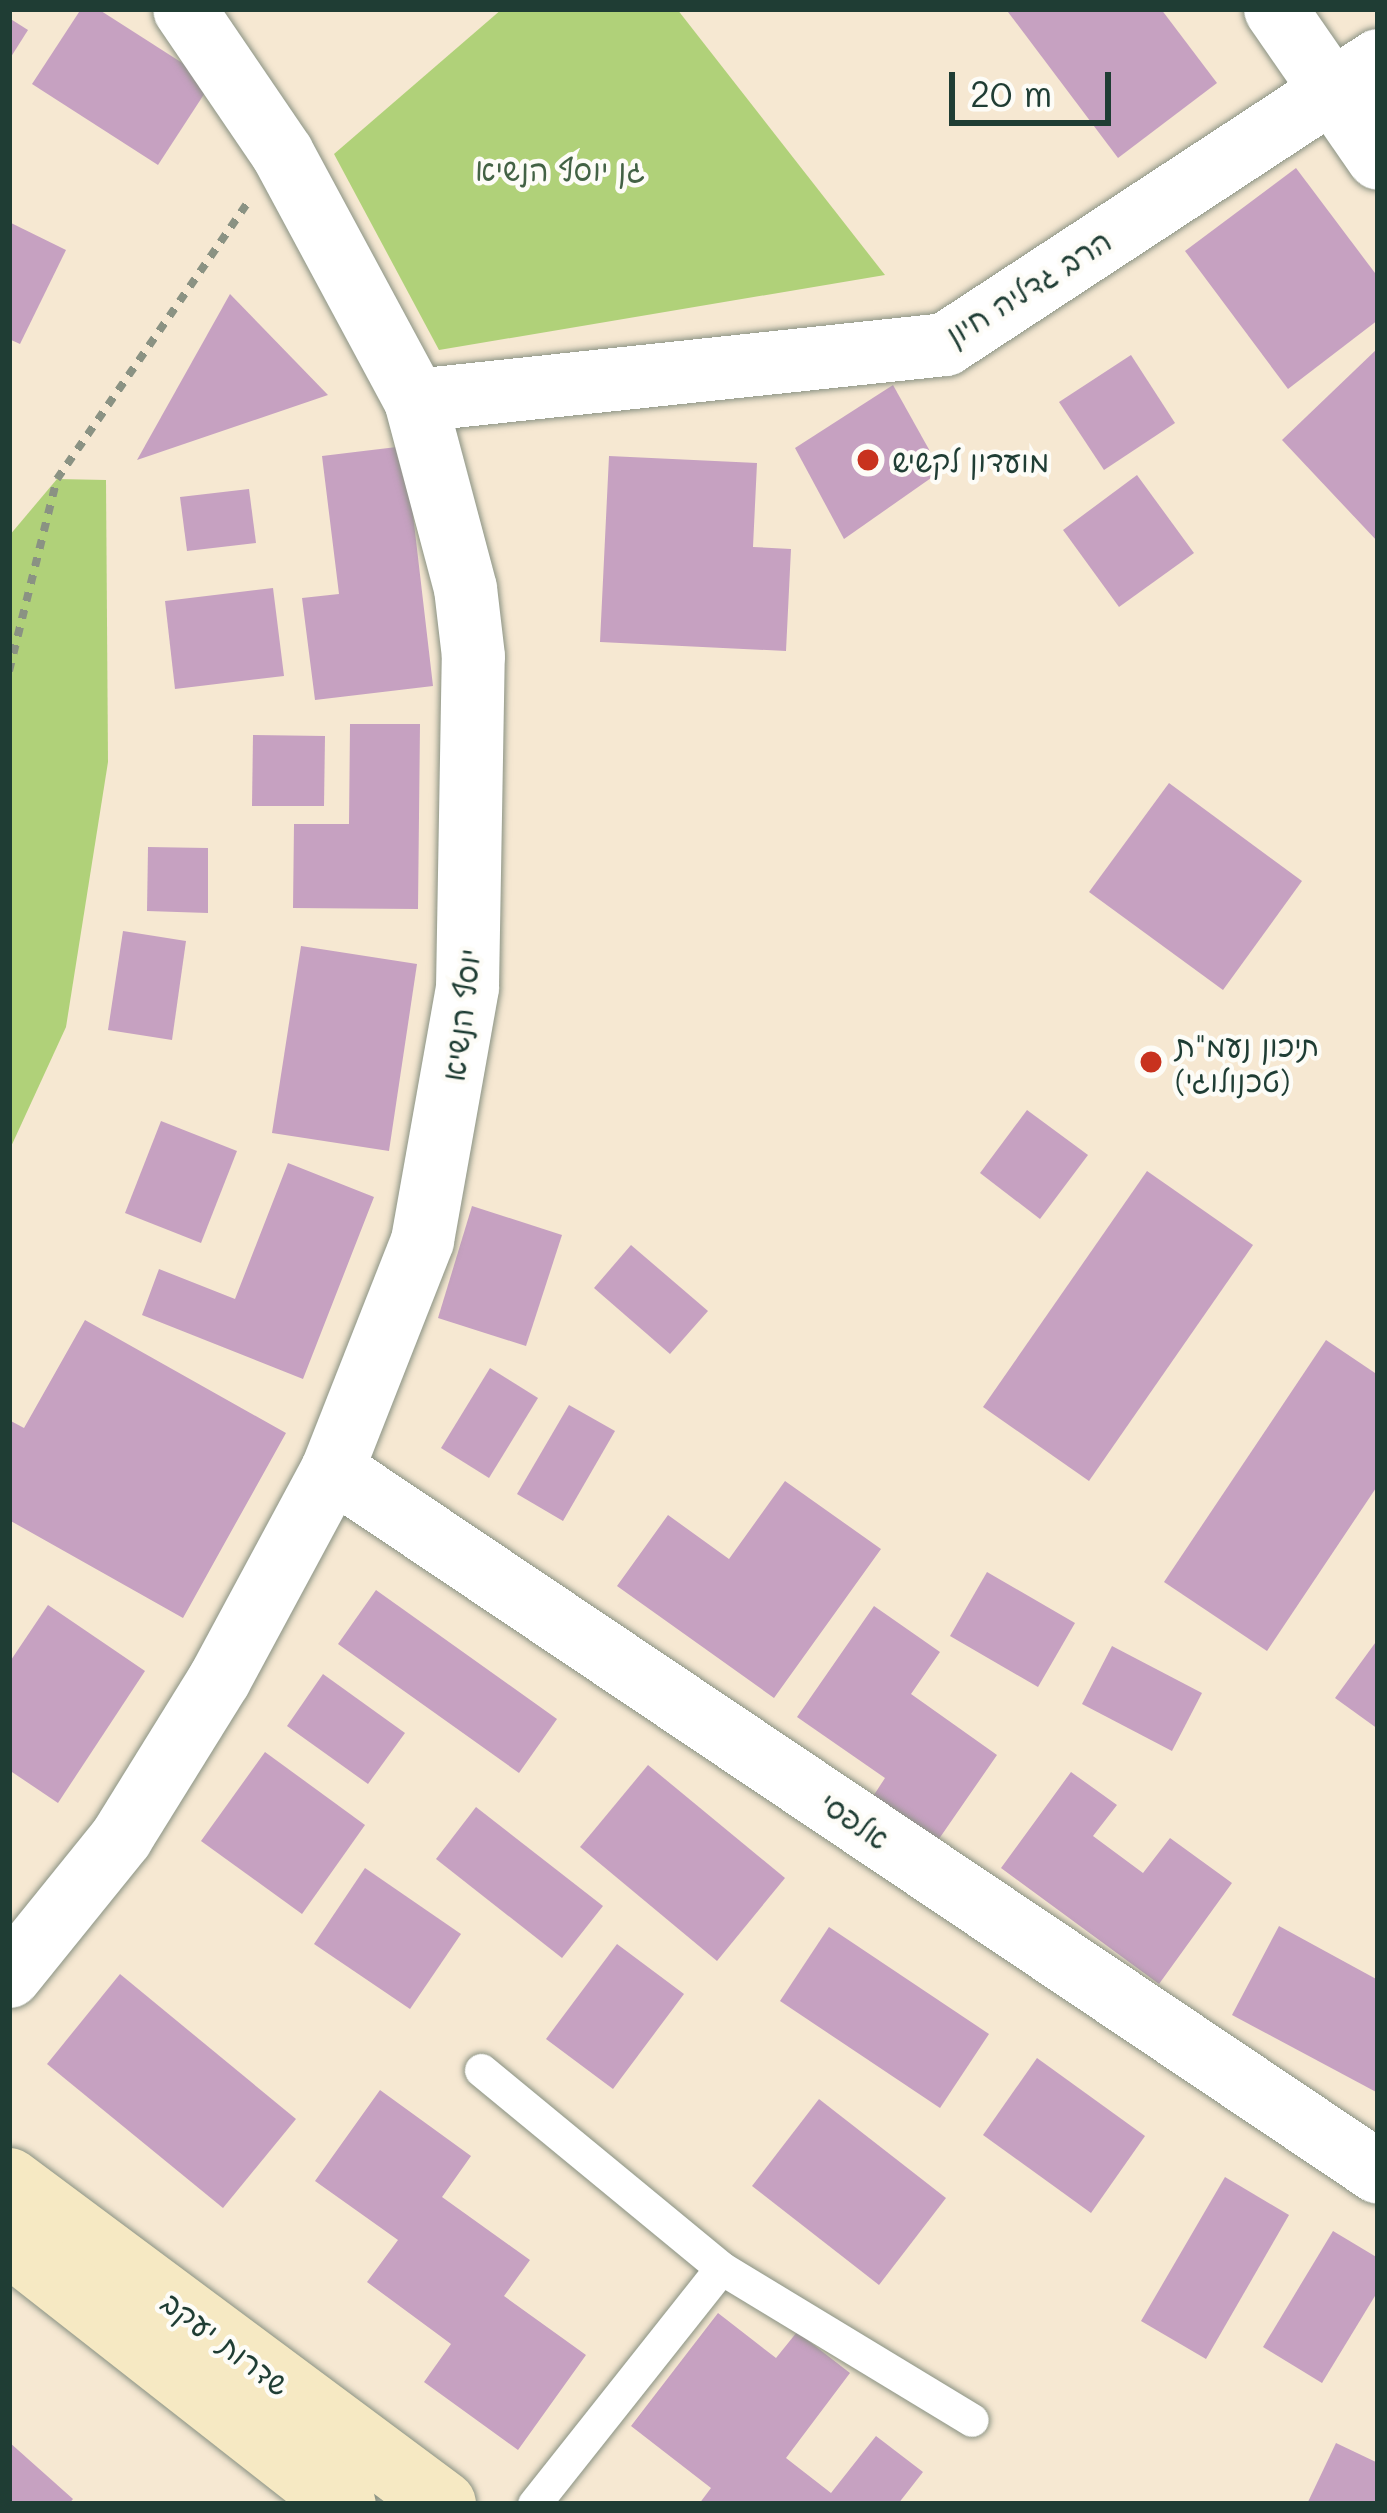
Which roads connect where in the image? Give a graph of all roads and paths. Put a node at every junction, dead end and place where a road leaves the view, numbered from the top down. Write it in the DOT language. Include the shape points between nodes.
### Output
graph roads {
  1 [pos="184,9"];
  2 [pos="1274,9"];
  3 [pos="1354,75"];
  4 [pos="282,152"];
  5 [pos="1378,158"];
  6 [pos="415,400"];
  7 [pos="9,643"];
  8 [pos="18,650"];
  9 [pos="9,671"];
  10 [pos="332,1468"];
  11 [pos="9,1976"];
  12 [pos="481,2069"];
  13 [pos="1378,2172"];
  14 [pos="9,2181"];
  15 [pos="9,2242"];
  16 [pos="721,2268"];
  17 [pos="972,2420"];
  18 [pos="344,2504"];
  19 [pos="442,2504"];
  20 [pos="534,2504"];
  1 -- 4 [label="street, יוסף הנשיא"];
  2 -- 3 [label="street"];
  3 -- 5 [label="street"];
  3 -- 6 [label="street, הרב גדליה חיון" via="945,344"];
  4 -- 6 [label="street, יוסף הנשיא"];
  4 -- 8 [label="path" via="57,479"];
  6 -- 10 [label="street, יוסף הנשיא" via="465,588 473,656 467,987 422,1240"];
  7 -- 8 [label="path"];
  8 -- 9 [label="path"];
  10 -- 11 [label="street, יוסף הנשיא" via="121,1837"];
  10 -- 13 [label="street, אלפסי"];
  12 -- 16 [label="lane"];
  14 -- 19 [label="street, שדרות יעקב"];
  15 -- 18 [label="street, שדרות יעקב"];
  16 -- 17 [label="lane"];
  16 -- 20 [label="lane"];
}
